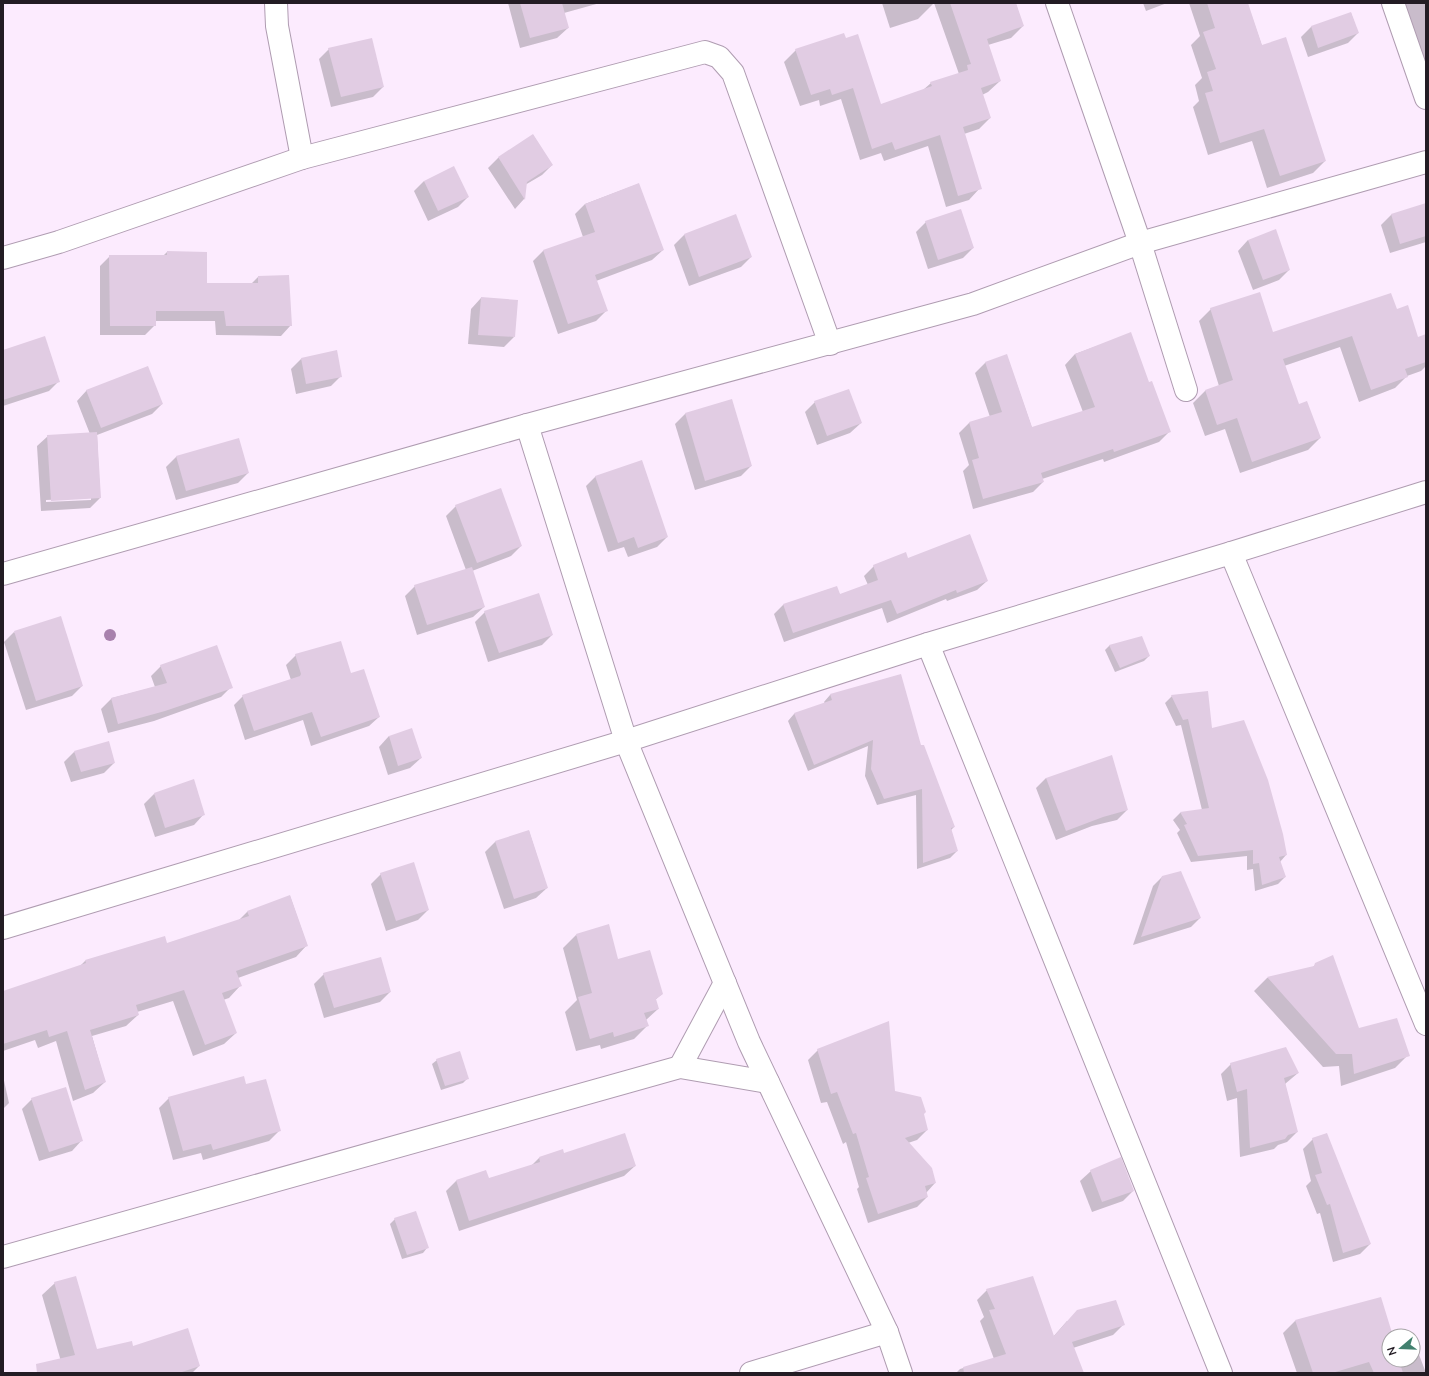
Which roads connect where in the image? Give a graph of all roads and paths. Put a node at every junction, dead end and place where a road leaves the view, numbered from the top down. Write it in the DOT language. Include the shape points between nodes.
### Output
graph roads {
  1 [pos="276,3"];
  2 [pos="1057,3"];
  3 [pos="1393,3"];
  4 [pos="1426,98"];
  5 [pos="302,158"];
  6 [pos="1426,162"];
  7 [pos="1140,243"];
  8 [pos="3,258"];
  9 [pos="830,344"];
  10 [pos="1186,390"];
  11 [pos="527,425"];
  12 [pos="1426,492"];
  13 [pos="1231,553"];
  14 [pos="3,574"];
  15 [pos="928,644"];
  16 [pos="626,741"];
  17 [pos="3,928"];
  18 [pos="725,983"];
  19 [pos="1426,1024"];
  20 [pos="680,1067"];
  21 [pos="768,1082"];
  22 [pos="3,1257"];
  23 [pos="887,1332"];
  24 [pos="751,1373"];
  25 [pos="901,1373"];
  26 [pos="1221,1373"];
  1 -- 5 [label="street" via="277,26"];
  2 -- 7 [label="street"];
  3 -- 4 [label="street"];
  5 -- 8 [label="street" via="59,242"];
  5 -- 9 [label="street" via="705,52 719,57 733,73"];
  6 -- 7 [label="street"];
  7 -- 9 [label="street" via="973,304"];
  7 -- 10 [label="street"];
  9 -- 11 [label="street"];
  11 -- 14 [label="street"];
  11 -- 16 [label="street"];
  12 -- 13 [label="street"];
  13 -- 15 [label="street"];
  13 -- 19 [label="street"];
  15 -- 16 [label="street"];
  15 -- 26 [label="street"];
  16 -- 17 [label="street"];
  16 -- 18 [label="street"];
  18 -- 20 [label="street"];
  18 -- 21 [label="street"];
  20 -- 21 [label="street"];
  20 -- 22 [label="street"];
  21 -- 23 [label="street"];
  23 -- 24 [label="street"];
  23 -- 25 [label="street"];
}
